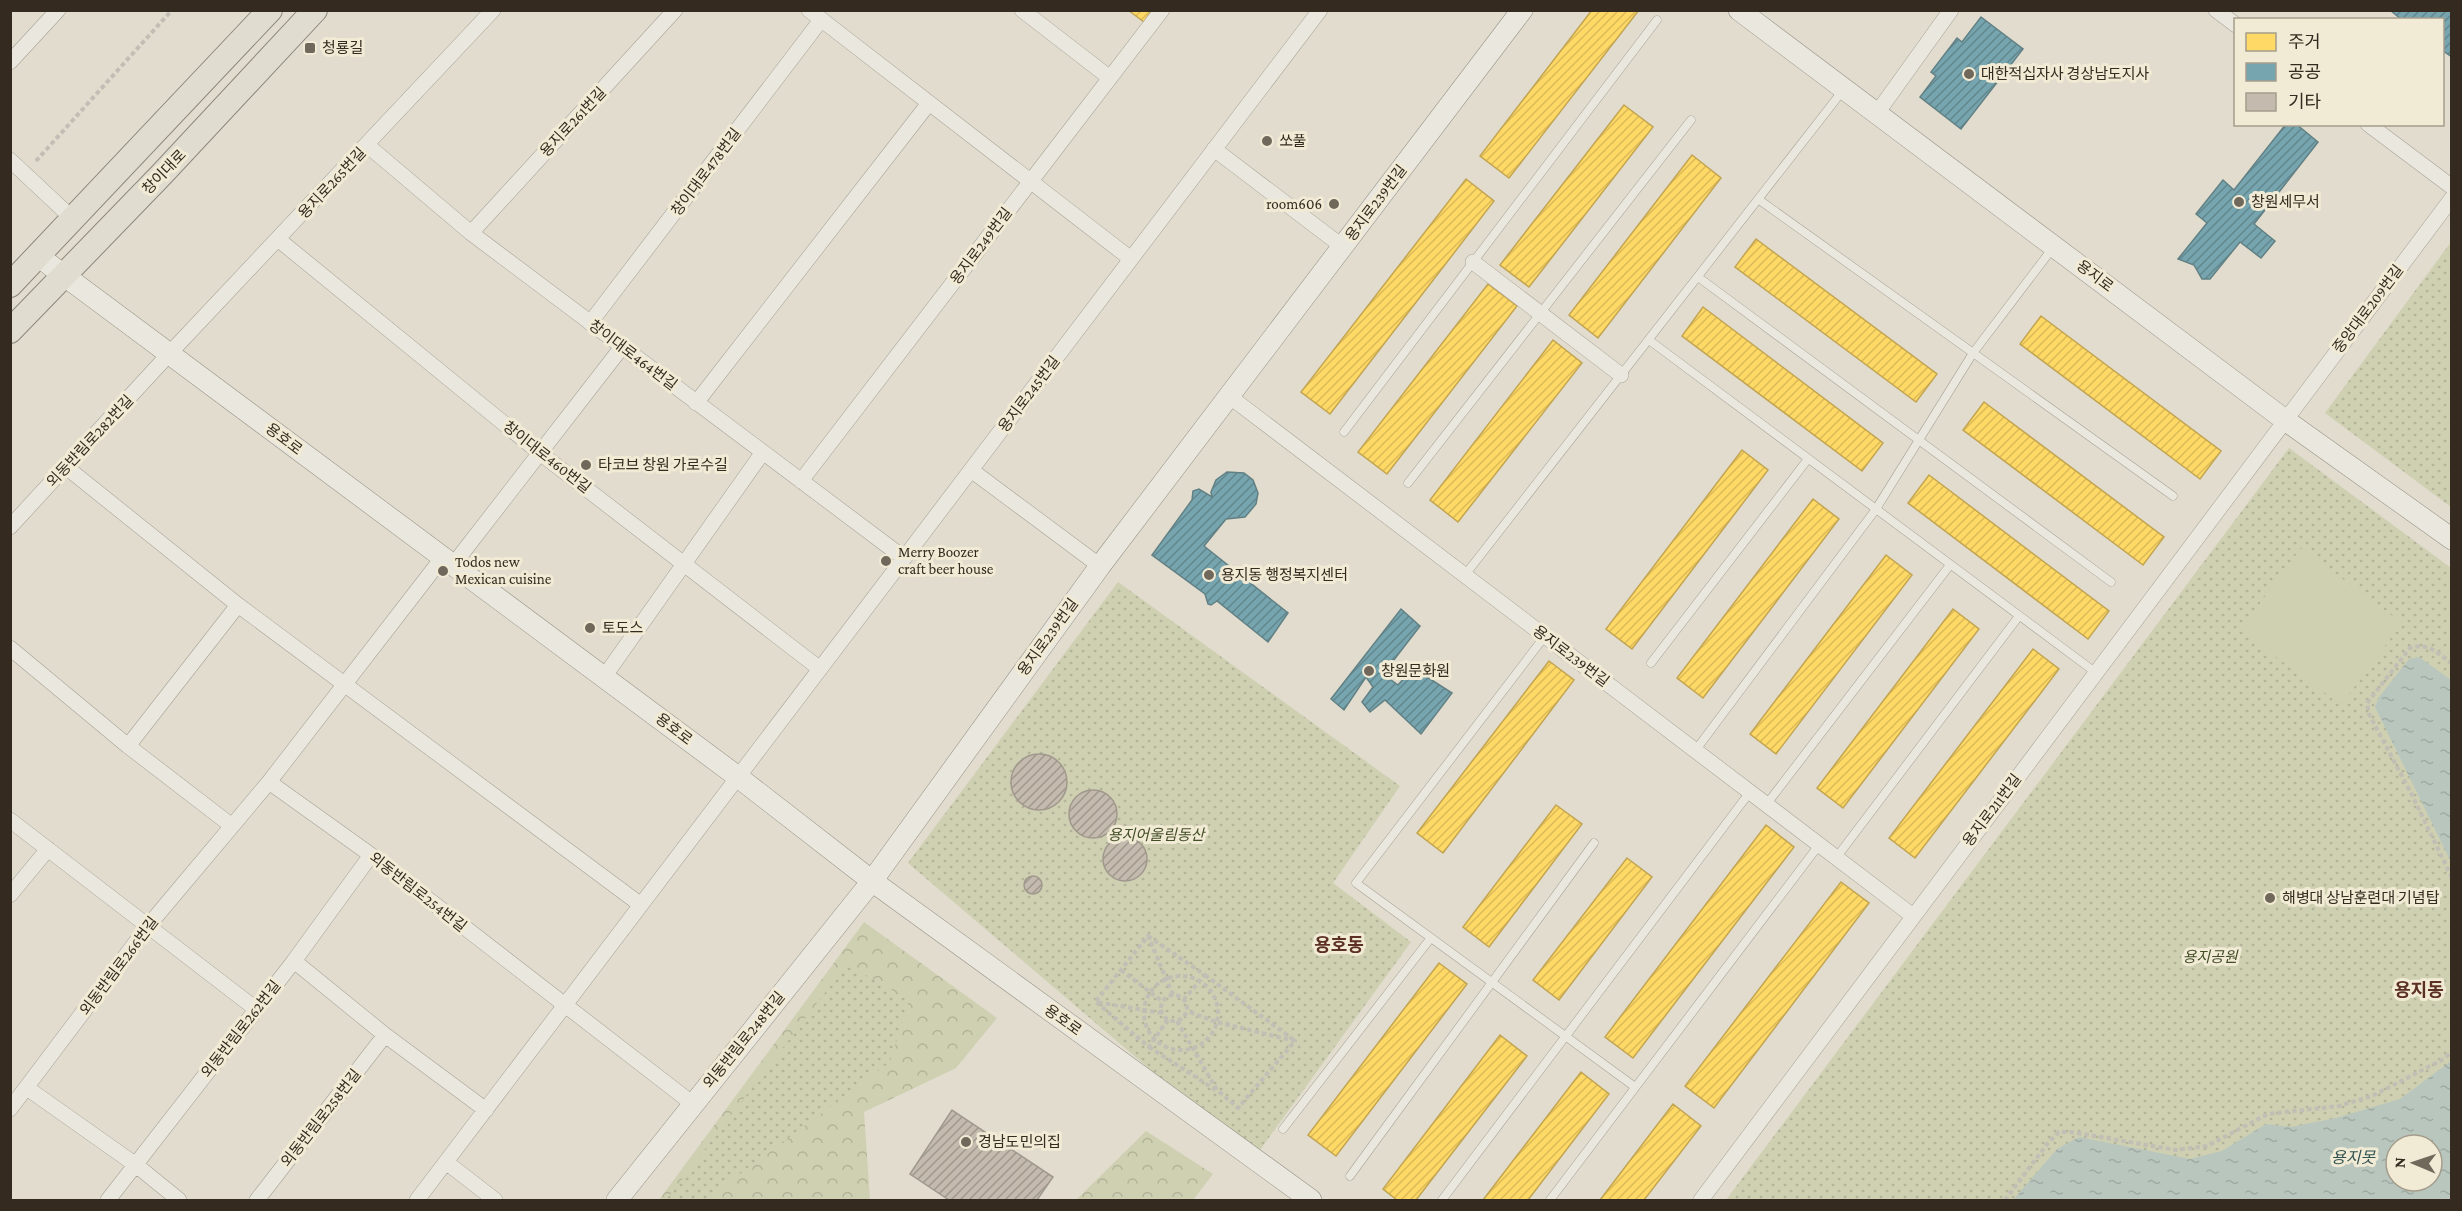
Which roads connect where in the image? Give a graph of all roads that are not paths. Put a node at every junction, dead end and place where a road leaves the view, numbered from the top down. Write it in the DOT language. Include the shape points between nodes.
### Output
graph roads {
  1 [pos="58,10"];
  2 [pos="270,10"];
  3 [pos="315,10"];
  4 [pos="494,10"];
  5 [pos="675,10"];
  6 [pos="809,10"];
  7 [pos="1022,10"];
  8 [pos="1162,10"];
  9 [pos="1320,10"];
  10 [pos="1522,10"];
  11 [pos="1739,10"];
  12 [pos="1951,10"];
  13 [pos="2216,10"];
  14 [pos="821,20"];
  15 [pos="1657,20"];
  16 [pos="2234,24"];
  17 [pos="10,62"];
  18 [pos="1110,78"];
  19 [pos="1845,88"];
  20 [pos="929,104"];
  21 [pos="1877,113"];
  22 [pos="1691,120"];
  23 [pos="2371,126"];
  24 [pos="367,145"];
  25 [pos="1214,149"];
  26 [pos="10,160"];
  27 [pos="1030,182"];
  28 [pos="2451,187"];
  29 [pos="2451,198"];
  30 [pos="1758,199"];
  31 [pos="73,219"];
  32 [pos="471,233"];
  33 [pos="279,240"];
  34 [pos="2054,245"];
  35 [pos="1343,247"];
  36 [pos="38,256"];
  37 [pos="1131,259"];
  38 [pos="1473,262"];
  39 [pos="63,275"];
  40 [pos="1698,277"];
  41 [pos="10,285"];
  42 [pos="1540,313"];
  43 [pos="590,323"];
  44 [pos="10,331"];
  45 [pos="1649,340"];
  46 [pos="622,347"];
  47 [pos="1973,353"];
  48 [pos="169,354"];
  49 [pos="1621,375"];
  50 [pos="1229,396"];
  51 [pos="696,403"];
  52 [pos="2285,420"];
  53 [pos="1344,432"];
  54 [pos="1919,441"];
  55 [pos="763,452"];
  56 [pos="540,453"];
  57 [pos="1808,459"];
  58 [pos="66,467"];
  59 [pos="971,470"];
  60 [pos="801,481"];
  61 [pos="1408,483"];
  62 [pos="2173,496"];
  63 [pos="1876,509"];
  64 [pos="10,526"];
  65 [pos="2451,539"];
  66 [pos="904,558"];
  67 [pos="448,561"];
  68 [pos="684,564"];
  69 [pos="1950,565"];
  70 [pos="1100,566"];
  71 [pos="1465,575"];
  72 [pos="2110,582"];
  73 [pos="238,605"];
  74 [pos="2019,616"];
  75 [pos="1545,636"];
  76 [pos="10,648"];
  77 [pos="1651,663"];
  78 [pos="820,669"];
  79 [pos="2095,672"];
  80 [pos="604,677"];
  81 [pos="344,684"];
  82 [pos="128,746"];
  83 [pos="1695,751"];
  84 [pos="738,777"];
  85 [pos="269,782"];
  86 [pos="1750,792"];
  87 [pos="1766,805"];
  88 [pos="10,820"];
  89 [pos="232,826"];
  90 [pos="1594,843"];
  91 [pos="1819,845"];
  92 [pos="48,849"];
  93 [pos="371,855"];
  94 [pos="1836,858"];
  95 [pos="872,881"];
  96 [pos="10,895"];
  97 [pos="641,905"];
  98 [pos="1913,916"];
  99 [pos="148,926"];
  100 [pos="1430,939"];
  101 [pos="294,961"];
  102 [pos="1491,984"];
  103 [pos="565,1005"];
  104 [pos="256,1009"];
  105 [pos="385,1035"];
  106 [pos="1566,1035"];
  107 [pos="1635,1087"];
  108 [pos="27,1088"];
  109 [pos="693,1104"];
  110 [pos="10,1109"];
  111 [pos="486,1110"];
  112 [pos="1283,1129"];
  113 [pos="446,1162"];
  114 [pos="136,1165"];
  115 [pos="1350,1176"];
  116 [pos="108,1200"];
  117 [pos="179,1200"];
  118 [pos="257,1200"];
  119 [pos="417,1200"];
  120 [pos="495,1200"];
  121 [pos="617,1200"];
  122 [pos="1311,1200"];
  123 [pos="1442,1200"];
  124 [pos="1550,1200"];
  125 [pos="1701,1200"];
  1 -- 17 [label="street"];
  2 -- 31 [label="main road"];
  3 -- 39 [label="main road, 창이대로"];
  4 -- 24 [label="street, 용지로265번길"];
  5 -- 32 [label="street, 용지로261번길"];
  6 -- 14 [label="street"];
  7 -- 18 [label="street"];
  8 -- 18 [label="street, 용지로249번길"];
  9 -- 25 [label="street, 용지로245번길"];
  10 -- 35 [label="street, 용지로239번길"];
  11 -- 19 [label="street, 용지로"];
  12 -- 21 [label="street"];
  13 -- 16 [label="street"];
  14 -- 20 [label="street"];
  14 -- 43 [label="street, 창이대로478번길"];
  15 -- 38 [label="lane"];
  18 -- 27 [label="street, 용지로249번길"];
  19 -- 21 [label="street, 용지로"];
  19 -- 30 [label="lane"];
  20 -- 27 [label="street"];
  20 -- 51 [label="street"];
  21 -- 34 [label="street, 용지로"];
  22 -- 42 [label="lane"];
  23 -- 28 [label="street"];
  24 -- 32 [label="street, 창이대로464번길"];
  24 -- 33 [label="street, 용지로265번길"];
  25 -- 35 [label="street"];
  25 -- 37 [label="street, 용지로245번길"];
  26 -- 31 [label="street"];
  27 -- 37 [label="street"];
  27 -- 60 [label="street, 용지로249번길"];
  29 -- 52 [label="street, 중앙대로209번길"];
  30 -- 40 [label="lane"];
  30 -- 47 [label="lane"];
  31 -- 36 [label="main road"];
  32 -- 43 [label="street, 창이대로464번길"];
  33 -- 48 [label="street, 용지로265번길"];
  33 -- 56 [label="street, 창이대로460번길"];
  34 -- 47 [label="lane"];
  34 -- 52 [label="street, 용지로"];
  35 -- 50 [label="street, 용지로239번길"];
  36 -- 39 [label="street, 용호로"];
  36 -- 41 [label="main road"];
  37 -- 59 [label="street, 용지로245번길"];
  38 -- 42 [label="street"];
  38 -- 53 [label="lane"];
  39 -- 44 [label="main road, 창이대로"];
  39 -- 48 [label="street, 용호로"];
  40 -- 45 [label="lane"];
  40 -- 54 [label="lane"];
  42 -- 49 [label="street"];
  42 -- 61 [label="lane"];
  43 -- 46 [label="street, 창이대로464번길"];
  45 -- 49 [label="lane"];
  45 -- 57 [label="lane"];
  46 -- 51 [label="street, 창이대로464번길"];
  46 -- 56 [label="street, 외동반림로266번길"];
  47 -- 54 [label="lane"];
  47 -- 62 [label="lane"];
  48 -- 58 [label="street, 외동반림로282번길"];
  48 -- 67 [label="street, 용호로"];
  49 -- 71 [label="lane"];
  50 -- 70 [label="street, 용지로239번길"];
  50 -- 71 [label="street, 용지로239번길"];
  51 -- 55 [label="street, 창이대로464번길"];
  52 -- 65 [label="street, 용지로"];
  52 -- 79 [label="street, 용지로211번길"];
  54 -- 63 [label="lane"];
  54 -- 72 [label="lane"];
  55 -- 60 [label="street, 창이대로464번길"];
  55 -- 68 [label="street"];
  56 -- 67 [label="street, 외동반림로266번길"];
  56 -- 68 [label="street, 창이대로460번길"];
  57 -- 63 [label="lane"];
  57 -- 77 [label="lane"];
  58 -- 64 [label="street, 외동반림로282번길"];
  58 -- 73 [label="street"];
  59 -- 66 [label="street, 용지로245번길"];
  59 -- 70 [label="street"];
  60 -- 66 [label="street, 창이대로464번길"];
  63 -- 69 [label="lane"];
  63 -- 83 [label="lane"];
  66 -- 78 [label="street, 용지로245번길"];
  67 -- 80 [label="street, 용호로"];
  67 -- 81 [label="street, 외동반림로266번길"];
  68 -- 78 [label="street, 창이대로460번길"];
  68 -- 80 [label="street"];
  69 -- 74 [label="lane"];
  69 -- 87 [label="lane"];
  70 -- 95 [label="street, 용지로239번길"];
  71 -- 75 [label="street, 용지로239번길"];
  73 -- 81 [label="street"];
  73 -- 82 [label="street"];
  74 -- 79 [label="lane"];
  74 -- 94 [label="lane"];
  75 -- 83 [label="street, 용지로239번길"];
  75 -- 100 [label="lane" via="1356,883"];
  76 -- 82 [label="street"];
  78 -- 84 [label="street, 용지로245번길"];
  79 -- 98 [label="street, 용지로211번길"];
  80 -- 84 [label="street, 용호로"];
  81 -- 85 [label="street, 외동반림로266번길"];
  81 -- 97 [label="street"];
  82 -- 89 [label="street"];
  83 -- 86 [label="street, 용지로239번길"];
  84 -- 95 [label="street, 용호로"];
  84 -- 97 [label="street"];
  85 -- 89 [label="street, 외동반림로266번길"];
  85 -- 93 [label="street, 외동반림로254번길"];
  86 -- 87 [label="street, 용지로239번길"];
  86 -- 106 [label="lane"];
  87 -- 91 [label="street, 용지로239번길"];
  88 -- 92 [label="street"];
  89 -- 99 [label="street, 외동반림로266번길"];
  90 -- 102 [label="lane"];
  91 -- 94 [label="street, 용지로239번길"];
  91 -- 107 [label="lane"];
  92 -- 96 [label="street"];
  92 -- 99 [label="street"];
  93 -- 101 [label="street, 외동반림로262번길"];
  93 -- 103 [label="street, 외동반림로254번길"];
  94 -- 98 [label="street, 용지로239번길"];
  95 -- 109 [label="street, 외동반림로248번길"];
  95 -- 122 [label="street, 용호로"];
  97 -- 103 [label="street"];
  98 -- 125 [label="street, 용지로211번길"];
  99 -- 104 [label="street"];
  99 -- 108 [label="street, 외동반림로266번길"];
  100 -- 102 [label="lane"];
  100 -- 112 [label="lane"];
  101 -- 104 [label="street, 외동반림로262번길"];
  101 -- 105 [label="street"];
  102 -- 106 [label="lane"];
  102 -- 115 [label="lane"];
  103 -- 109 [label="street, 외동반림로254번길"];
  103 -- 111 [label="street"];
  104 -- 114 [label="street, 외동반림로262번길"];
  105 -- 111 [label="street"];
  105 -- 118 [label="street, 외동반림로258번길"];
  106 -- 107 [label="lane"];
  106 -- 123 [label="lane"];
  107 -- 124 [label="lane"];
  108 -- 110 [label="street, 외동반림로266번길"];
  108 -- 114 [label="street"];
  109 -- 121 [label="street, 외동반림로248번길"];
  111 -- 113 [label="street"];
  113 -- 119 [label="street"];
  113 -- 120 [label="street"];
  114 -- 116 [label="street, 외동반림로262번길"];
  114 -- 117 [label="street"];
}
